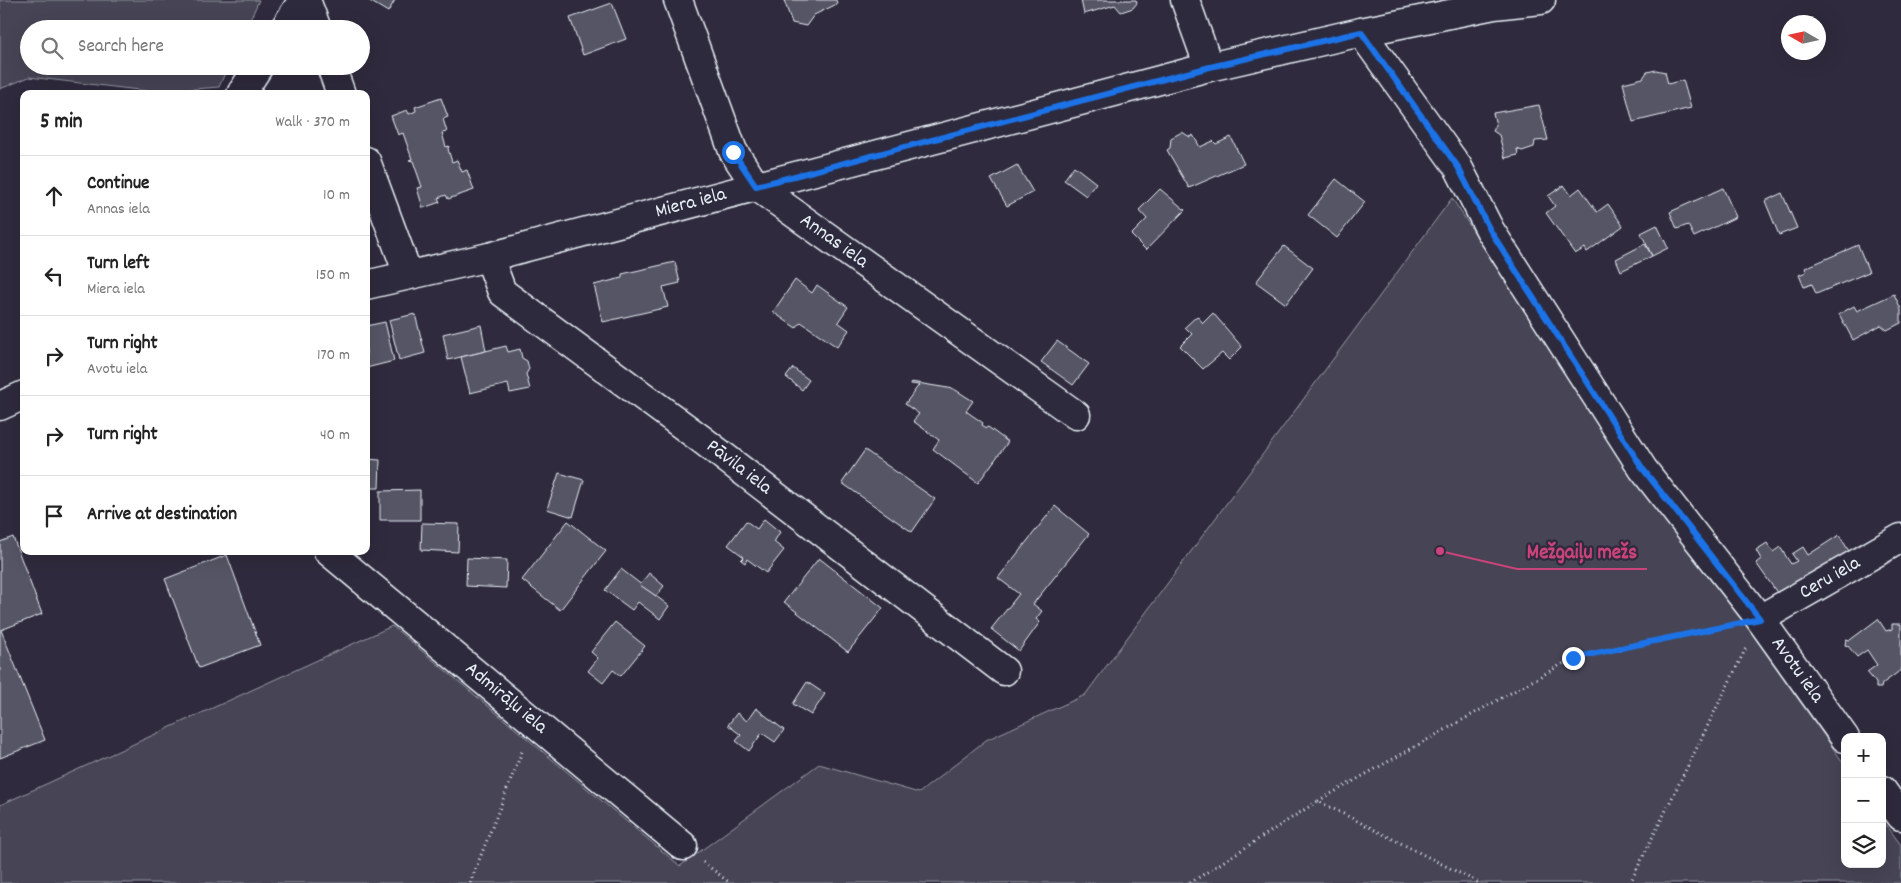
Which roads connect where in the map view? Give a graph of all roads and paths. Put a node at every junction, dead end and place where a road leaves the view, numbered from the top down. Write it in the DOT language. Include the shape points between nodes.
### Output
graph roads {
  1 [pos="305,0"];
  2 [pos="678,0"];
  3 [pos="1185,0"];
  4 [pos="1541,0"];
  5 [pos="291,20"];
  6 [pos="313,20"];
  7 [pos="1361,32"];
  8 [pos="1210,67"];
  9 [pos="253,75"];
  10 [pos="334,75"];
  11 [pos="244,90"];
  12 [pos="340,90"];
  13 [pos="370,172"];
  14 [pos="756,186"];
  15 [pos="489,257"];
  16 [pos="408,274"];
  17 [pos="370,284"];
  18 [pos="20,397"];
  19 [pos="0,406"];
  20 [pos="1076,415"];
  21 [pos="1901,538"];
  22 [pos="333,555"];
  23 [pos="1760,619"];
  24 [pos="1004,671"];
  25 [pos="533,723"];
  26 [pos="1841,733"];
  27 [pos="1886,795"];
  28 [pos="1318,800"];
  29 [pos="1901,816"];
  30 [pos="683,846"];
  31 [pos="470,883"];
  32 [pos="1190,883"];
  33 [pos="1479,883"];
  34 [pos="1630,883"];
  1 -- 5 [label="street"];
  1 -- 6 [label="street"];
  2 -- 14 [label="street, Annas iela" via="733,152"];
  3 -- 8 [label="street"];
  4 -- 7 [label="street, Miera iela" via="1494,5"];
  7 -- 8 [label="street, Miera iela"];
  7 -- 23 [label="street, Avotu iela" via="1458,167 1490,230 1643,469"];
  8 -- 14 [label="street, Miera iela"];
  9 -- 11 [label="street"];
  10 -- 12 [label="street"];
  13 -- 16 [label="street"];
  14 -- 15 [label="street, Miera iela"];
  14 -- 20 [label="street, Annas iela"];
  15 -- 16 [label="street, Miera iela"];
  15 -- 24 [label="street, Pāvila iela" via="502,292"];
  16 -- 17 [label="street, Miera iela"];
  18 -- 19 [label="street"];
  21 -- 23 [label="street, Ceru iela"];
  22 -- 25 [label="street, Admirāļu iela"];
  23 -- 26 [label="street, Avotu iela"];
  23 -- 28 [label="path" via="1573,658"];
  23 -- 34 [label="path"];
  25 -- 30 [label="street, Admirāļu iela"];
  25 -- 31 [label="path"];
  27 -- 29 [label="street"];
  28 -- 32 [label="path"];
  28 -- 33 [label="path"];
}
